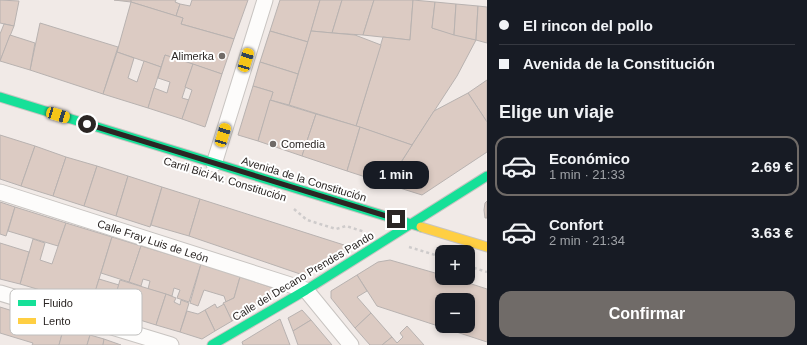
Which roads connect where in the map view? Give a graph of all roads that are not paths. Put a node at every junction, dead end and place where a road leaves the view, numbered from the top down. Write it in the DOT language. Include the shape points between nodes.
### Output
graph roads {
  1 [pos="264,0"];
  2 [pos="0,97"];
  3 [pos="214,164"];
  4 [pos="487,176"];
  5 [pos="0,192"];
  6 [pos="411,224"];
  7 [pos="487,247"];
  8 [pos="306,290"];
  9 [pos="0,293"];
  10 [pos="10,296"];
  11 [pos="138,335"];
  12 [pos="171,345"];
  13 [pos="212,345"];
  14 [pos="351,345"];
  1 -- 3 [label="street"];
  2 -- 3 [label="main road, Avenida de la Constitución"];
  3 -- 6 [label="main road, Avenida de la Constitución"];
  4 -- 6 [label="main road, Calle del Decano Prendes Pando"];
  5 -- 8 [label="street, Calle Fray Luis de León"];
  6 -- 7 [label="main road, Avenida de la Constitución"];
  6 -- 8 [label="main road, Calle del Decano Prendes Pando"];
  8 -- 13 [label="main road, Calle del Decano Prendes Pando"];
  8 -- 14 [label="street"];
  9 -- 10 [label="street"];
  11 -- 12 [label="street"];
}
